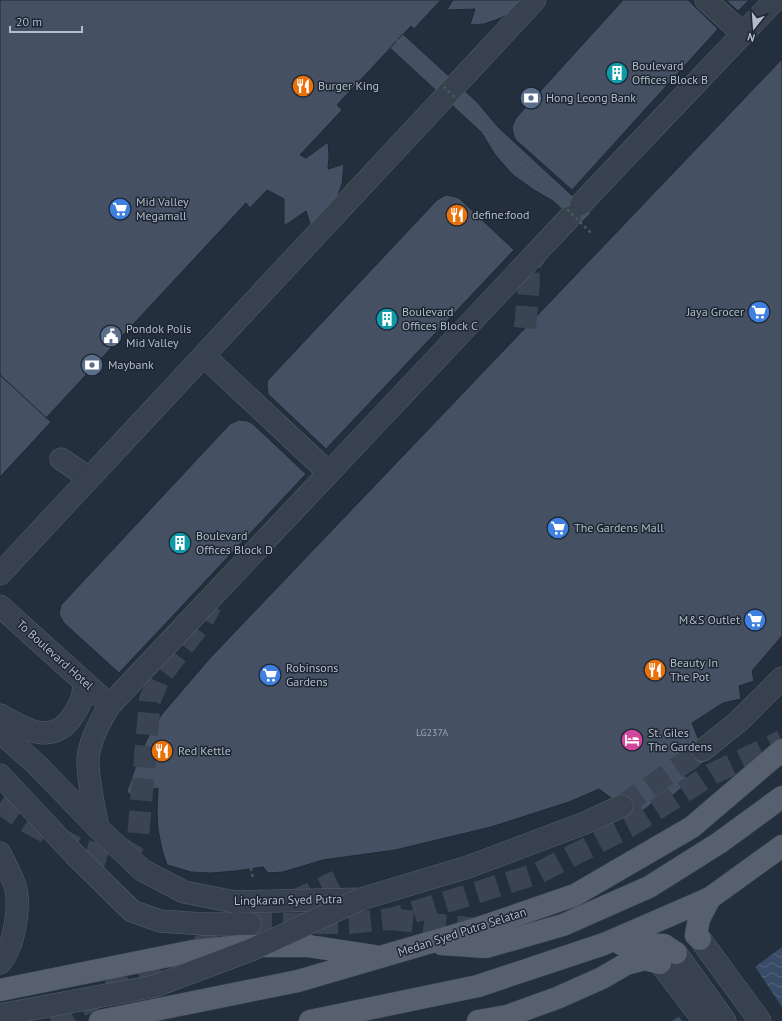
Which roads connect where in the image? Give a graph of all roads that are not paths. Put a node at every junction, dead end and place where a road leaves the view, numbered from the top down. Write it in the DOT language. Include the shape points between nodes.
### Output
graph roads {
  1 [pos="535,0"];
  2 [pos="706,0"];
  3 [pos="775,0"];
  4 [pos="743,34"];
  5 [pos="204,356"];
  6 [pos="60,459"];
  7 [pos="329,473"];
  8 [pos="89,478"];
  9 [pos="0,574"];
  10 [pos="0,606"];
  11 [pos="782,678"];
  12 [pos="84,682"];
  13 [pos="110,705"];
  14 [pos="0,715"];
  15 [pos="0,732"];
  16 [pos="703,750"];
  17 [pos="782,750"];
  18 [pos="0,774"];
  19 [pos="782,797"];
  20 [pos="622,806"];
  21 [pos="98,828"];
  22 [pos="782,846"];
  23 [pos="0,853"];
  24 [pos="710,898"];
  25 [pos="361,899"];
  26 [pos="250,924"];
  27 [pos="700,939"];
  28 [pos="428,943"];
  29 [pos="604,944"];
  30 [pos="382,957"];
  31 [pos="668,958"];
  32 [pos="0,963"];
  33 [pos="0,990"];
  34 [pos="0,1015"];
  35 [pos="135,1018"];
  36 [pos="100,1021"];
  37 [pos="310,1021"];
  38 [pos="478,1021"];
  39 [pos="704,1021"];
  40 [pos="725,1021"];
  41 [pos="760,1021"];
  1 -- 5 [label="street"];
  2 -- 4 [label="street"];
  3 -- 4 [label="street"];
  4 -- 7 [label="street"];
  5 -- 7 [label="street"];
  5 -- 8 [label="street"];
  6 -- 8 [label="street"];
  7 -- 13 [label="street"];
  8 -- 9 [label="street"];
  10 -- 12 [label="street, To Boulevard Hotel"];
  11 -- 16 [label="street" via="739,721"];
  12 -- 13 [label="street, To Boulevard Hotel"];
  12 -- 14 [label="street" via="82,701 74,715 63,728 52,733 38,733"];
  13 -- 21 [label="street" via="98,726 88,763"];
  15 -- 21 [label="street, Lingkaran Syed Putra" via="37,765"];
  17 -- 28 [label="main road, Medan Syed Putra Selatan" via="692,828 575,895"];
  18 -- 26 [label="street, Lingkaran Syed Putra" via="75,855 132,911 160,921"];
  19 -- 28 [label="main road" via="649,887 563,925 486,947"];
  20 -- 25 [label="street, Lingkaran Syed Putra" via="468,867"];
  21 -- 25 [label="street, Lingkaran Syed Putra" via="142,870 184,892 235,902"];
  22 -- 24 [label="main road"];
  23 -- 32 [label="street" via="16,889 17,915 5,957"];
  24 -- 27 [label="main road" via="698,919 696,935"];
  24 -- 29 [label="main road"];
  25 -- 34 [label="street, bridge" via="252,950 155,986"];
  27 -- 41 [label="street"];
  28 -- 30 [label="main road, Medan Syed Putra Selatan"];
  29 -- 31 [label="main road" via="664,945"];
  29 -- 37 [label="main road" via="478,986"];
  30 -- 33 [label="main road" via="308,946 240,946 192,951"];
  30 -- 35 [label="main road, Medan Syed Putra Selatan" via="298,981"];
  31 -- 38 [label="main road" via="645,959 626,964 557,998 507,1016"];
  31 -- 39 [label="street"];
  31 -- 40 [label="street"];
  35 -- 36 [label="main road, Medan Syed Putra Selatan"];
}
